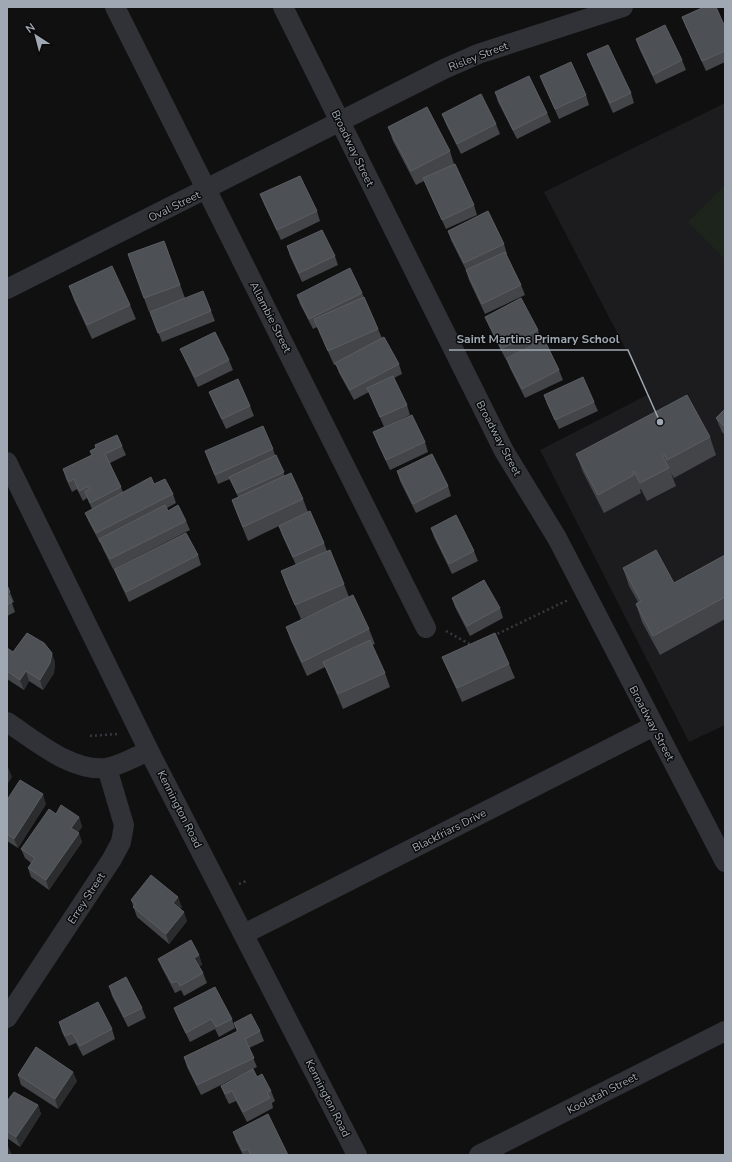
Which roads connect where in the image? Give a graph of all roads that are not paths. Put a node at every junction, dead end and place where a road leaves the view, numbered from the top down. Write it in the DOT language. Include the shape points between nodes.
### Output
graph roads {
  1 [pos="115,7"];
  2 [pos="283,7"];
  3 [pos="623,7"];
  4 [pos="340,122"];
  5 [pos="207,190"];
  6 [pos="7,289"];
  7 [pos="7,462"];
  8 [pos="426,628"];
  9 [pos="7,722"];
  10 [pos="654,726"];
  11 [pos="150,751"];
  12 [pos="107,768"];
  13 [pos="724,855"];
  14 [pos="244,934"];
  15 [pos="7,1018"];
  16 [pos="725,1031"];
  17 [pos="357,1155"];
  18 [pos="479,1155"];
  1 -- 5 [label="street, Allambie Street"];
  2 -- 4 [label="street, Broadway Street"];
  3 -- 4 [label="street, Risley Street" via="478,54"];
  4 -- 5 [label="street, Oval Street"];
  4 -- 10 [label="street, Broadway Street" via="504,451 557,538"];
  5 -- 6 [label="street, Oval Street"];
  5 -- 8 [label="street, Allambie Street"];
  7 -- 11 [label="street, Kennington Road"];
  9 -- 12 [label="street" via="64,758 85,768"];
  10 -- 13 [label="street, Broadway Street"];
  10 -- 14 [label="street, Blackfriars Drive"];
  11 -- 12 [label="street"];
  11 -- 14 [label="street, Kennington Road"];
  12 -- 15 [label="street, Errey Street" via="124,825 121,842"];
  14 -- 17 [label="street, Kennington Road"];
  16 -- 18 [label="street, Koolatah Street"];
}
